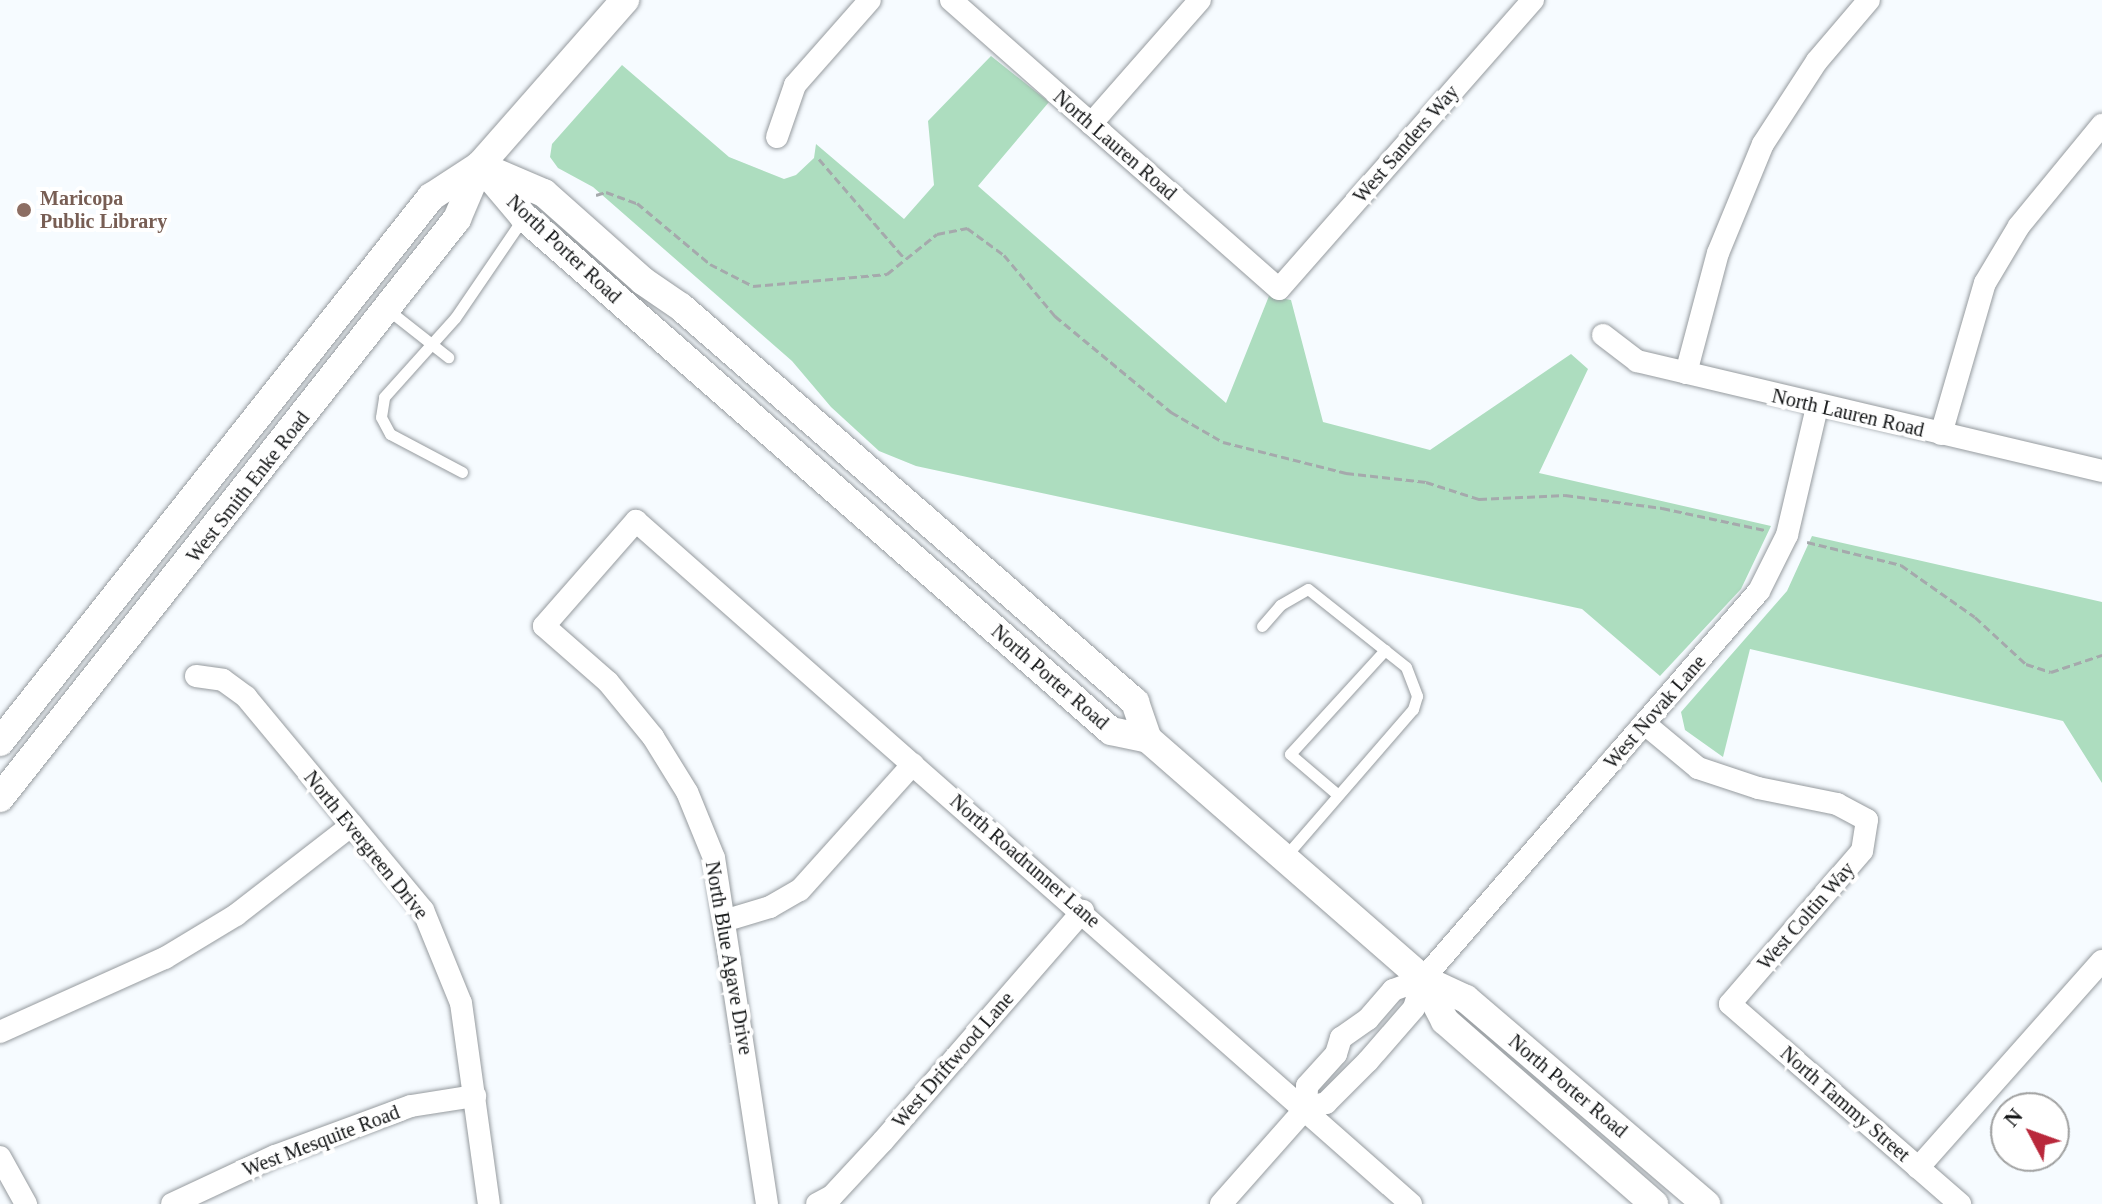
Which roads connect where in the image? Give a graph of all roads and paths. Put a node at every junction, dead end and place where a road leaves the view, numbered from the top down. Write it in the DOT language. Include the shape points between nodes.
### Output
graph roads {
  1 [pos="625,0"];
  2 [pos="870,0"];
  3 [pos="951,0"];
  4 [pos="1200,0"];
  5 [pos="1533,0"];
  6 [pos="1869,0"];
  7 [pos="1091,124"];
  8 [pos="2102,125"];
  9 [pos="777,137"];
  10 [pos="819,159"];
  11 [pos="480,165"];
  12 [pos="596,195"];
  13 [pos="524,217"];
  14 [pos="906,260"];
  15 [pos="1279,289"];
  16 [pos="386,309"];
  17 [pos="1603,335"];
  18 [pos="432,347"];
  19 [pos="448,357"];
  20 [pos="1686,373"];
  21 [pos="1817,407"];
  22 [pos="1941,434"];
  23 [pos="2102,471"];
  24 [pos="462,472"];
  25 [pos="636,521"];
  26 [pos="1787,535"];
  27 [pos="1262,626"];
  28 [pos="1385,650"];
  29 [pos="2102,655"];
  30 [pos="196,676"];
  31 [pos="1645,724"];
  32 [pos="1148,739"];
  33 [pos="0,742"];
  34 [pos="913,764"];
  35 [pos="1338,795"];
  36 [pos="0,798"];
  37 [pos="352,825"];
  38 [pos="1285,858"];
  39 [pos="1083,911"];
  40 [pos="727,920"];
  41 [pos="2102,961"];
  42 [pos="1423,979"];
  43 [pos="1730,1004"];
  44 [pos="0,1032"];
  45 [pos="475,1096"];
  46 [pos="1306,1108"];
  47 [pos="0,1157"];
  48 [pos="1918,1168"];
  49 [pos="26,1204"];
  50 [pos="172,1204"];
  51 [pos="489,1204"];
  52 [pos="767,1204"];
  53 [pos="817,1204"];
  54 [pos="1221,1204"];
  55 [pos="1411,1204"];
  56 [pos="1654,1204"];
  57 [pos="1706,1204"];
  58 [pos="1960,1204"];
  1 -- 11 [label="street, West Smith Enke Road"];
  2 -- 9 [label="street" via="795,85"];
  3 -- 7 [label="street, North Lauren Road"];
  4 -- 7 [label="street"];
  5 -- 15 [label="street, West Sanders Way"];
  6 -- 20 [label="street" via="1817,61 1763,144 1718,253"];
  7 -- 15 [label="street, North Lauren Road"];
  8 -- 22 [label="street" via="2019,226 1985,283"];
  10 -- 14 [label="path"];
  11 -- 13 [label="street, North Porter Road"];
  11 -- 16 [label="street, West Smith Enke Road" via="457,219"];
  11 -- 32 [label="street, North Porter Road" via="544,193 643,281 681,307 1135,702"];
  11 -- 33 [label="street, West Smith Enke Road" via="431,197"];
  12 -- 14 [label="path" via="606,192 637,203 710,264 753,286 887,274"];
  13 -- 18 [label="lane"];
  13 -- 32 [label="street, North Porter Road" via="1111,731"];
  14 -- 26 [label="path" via="948,229 980,234 1055,316 1171,412 1240,448 1379,479 1426,482 1479,499 1565,495 1662,508"];
  16 -- 18 [label="lane"];
  16 -- 36 [label="street, West Smith Enke Road"];
  17 -- 20 [label="street, North Lauren Road" via="1637,361"];
  18 -- 19 [label="lane"];
  18 -- 24 [label="lane" via="384,397 381,417 390,434 409,447"];
  20 -- 21 [label="street, North Lauren Road"];
  21 -- 22 [label="street, North Lauren Road"];
  21 -- 26 [label="street, West Novak Lane"];
  22 -- 23 [label="street, North Lauren Road"];
  25 -- 34 [label="street, North Roadrunner Lane"];
  25 -- 40 [label="street, North Blue Agave Drive" via="544,626 608,682 653,737 687,792 714,858"];
  26 -- 29 [label="path" via="1901,565 1964,609 2026,664 2051,672"];
  26 -- 31 [label="street, West Novak Lane" via="1759,591"];
  27 -- 28 [label="lane" via="1280,605 1308,589"];
  28 -- 35 [label="lane" via="1406,667 1415,685 1413,709"];
  28 -- 35 [label="lane" via="1290,754"];
  30 -- 37 [label="street, North Evergreen Drive" via="223,680 246,697"];
  31 -- 42 [label="street, West Novak Lane"];
  31 -- 43 [label="street, West Coltin Way" via="1698,768 1758,788 1837,804 1867,820 1862,851"];
  32 -- 38 [label="street, North Porter Road"];
  34 -- 39 [label="street, North Roadrunner Lane"];
  34 -- 40 [label="street" via="800,890 770,907"];
  35 -- 38 [label="lane"];
  37 -- 44 [label="street" via="236,915 165,958"];
  37 -- 45 [label="street, North Evergreen Drive" via="423,910 443,952 461,1003"];
  38 -- 42 [label="street, North Porter Road"];
  39 -- 46 [label="street, North Roadrunner Lane"];
  39 -- 53 [label="street, West Driftwood Lane" via="883,1141 832,1196"];
  40 -- 52 [label="street, North Blue Agave Drive"];
  41 -- 48 [label="street"];
  42 -- 46 [label="street" via="1414,1008 1368,1061 1326,1103"];
  42 -- 46 [label="street" via="1393,990 1368,1019 1341,1038 1336,1054 1307,1086"];
  42 -- 56 [label="street, North Porter Road" via="1445,1021"];
  42 -- 57 [label="street, North Porter Road" via="1466,999"];
  43 -- 48 [label="street, North Tammy Street"];
  45 -- 50 [label="street, West Mesquite Road" via="411,1106 275,1156"];
  45 -- 51 [label="street, North Evergreen Drive"];
  46 -- 54 [label="street"];
  46 -- 55 [label="street, North Roadrunner Lane"];
  47 -- 49 [label="street"];
  48 -- 58 [label="street, North Tammy Street"];
}
